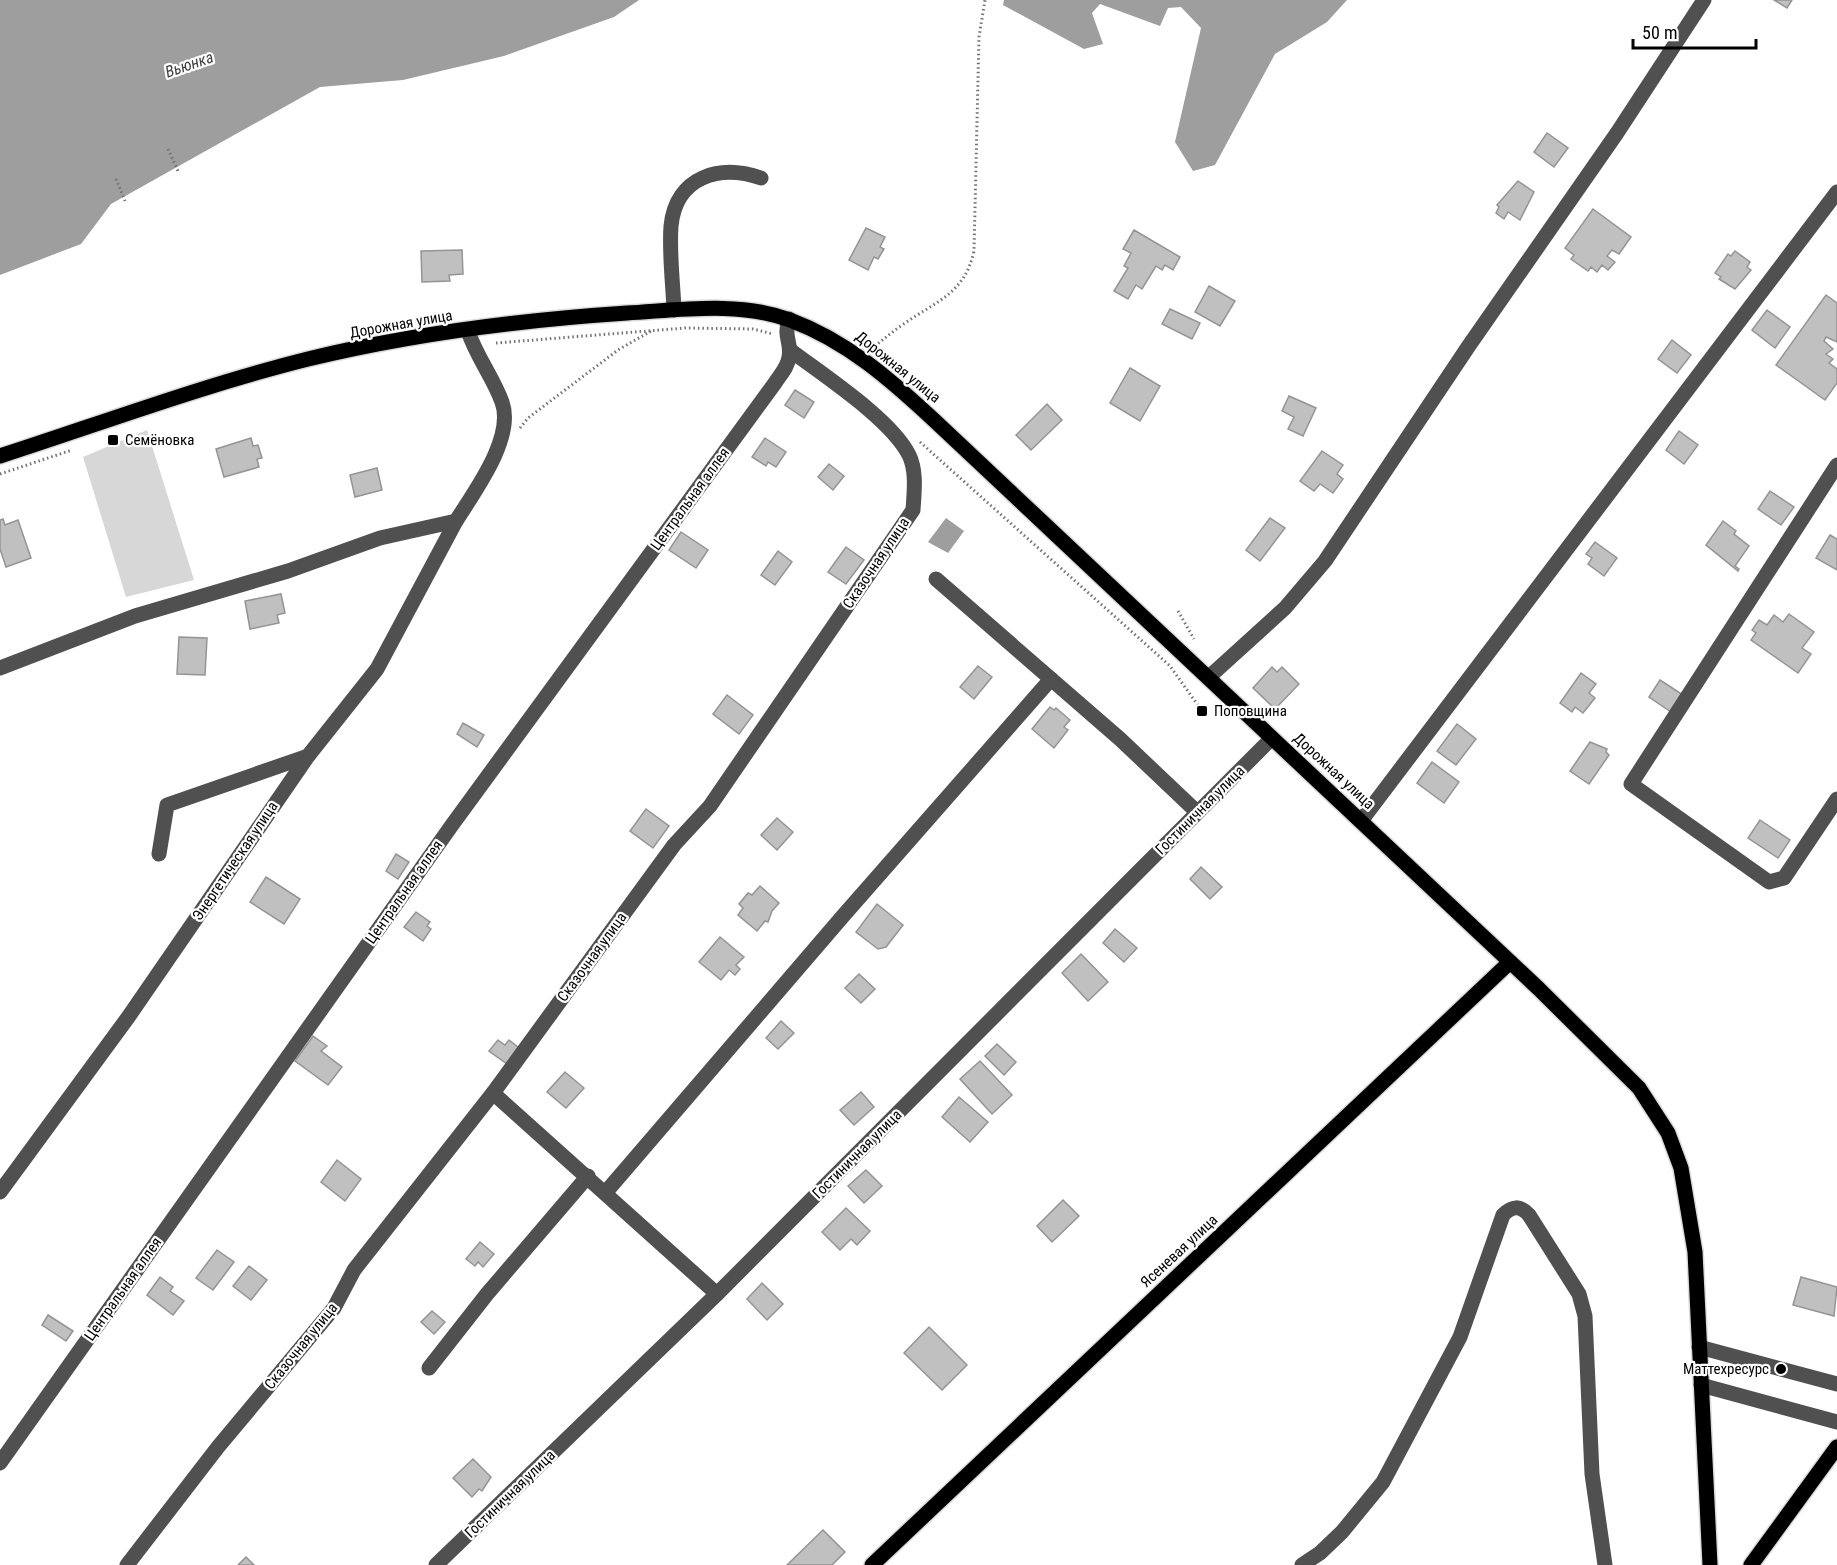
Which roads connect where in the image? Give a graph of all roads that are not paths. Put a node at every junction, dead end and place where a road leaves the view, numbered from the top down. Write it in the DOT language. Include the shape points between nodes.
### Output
graph roads {
  1 [pos="1704,0"];
  2 [pos="761,178"];
  3 [pos="1835,198"];
  4 [pos="674,310"];
  5 [pos="789,319"];
  6 [pos="470,338"];
  7 [pos="787,343"];
  8 [pos="0,456"];
  9 [pos="1837,465"];
  10 [pos="456,521"];
  11 [pos="936,579"];
  12 [pos="0,668"];
  13 [pos="1209,677"];
  14 [pos="1051,679"];
  15 [pos="1272,738"];
  16 [pos="308,756"];
  17 [pos="1837,799"];
  18 [pos="1197,812"];
  19 [pos="1361,821"];
  20 [pos="159,854"];
  21 [pos="1510,962"];
  22 [pos="494,1092"];
  23 [pos="588,1176"];
  24 [pos="0,1192"];
  25 [pos="606,1192"];
  26 [pos="717,1294"];
  27 [pos="1699,1347"];
  28 [pos="429,1368"];
  29 [pos="1837,1384"];
  30 [pos="1701,1385"];
  31 [pos="1837,1422"];
  32 [pos="1837,1447"];
  33 [pos="0,1463"];
  34 [pos="127,1565"];
  35 [pos="436,1565"];
  36 [pos="872,1565"];
  37 [pos="1302,1565"];
  38 [pos="1605,1565"];
  39 [pos="1710,1565"];
  40 [pos="1751,1565"];
  1 -- 13 [label="street" via="1325,561 1285,608"];
  2 -- 4 [label="street" via="735,171 711,174 690,187 680,199 671,227"];
  3 -- 19 [label="street"];
  4 -- 5 [label="main road, Дорожная улица" via="744,310"];
  4 -- 6 [label="main road, Дорожная улица" via="557,319"];
  5 -- 7 [label="street, Центральная аллея"];
  5 -- 13 [label="main road, Дорожная улица" via="860,356"];
  6 -- 8 [label="main road, Дорожная улица" via="309,359"];
  6 -- 10 [label="street, Энергетическая улица" via="506,416 494,460"];
  7 -- 22 [label="street, Сказочная улица" via="888,427 909,455 914,480 912,510 710,806 674,845"];
  7 -- 33 [label="street, Центральная аллея" via="789,359 775,383 445,835"];
  9 -- 17 [label="street" via="1631,784 1768,882 1784,878"];
  10 -- 12 [label="street" via="380,538 288,571 135,616"];
  10 -- 16 [label="street, Энергетическая улица" via="377,669"];
  11 -- 14 [label="street"];
  13 -- 15 [label="main road, Дорожная улица"];
  14 -- 18 [label="street"];
  14 -- 25 [label="street"];
  15 -- 18 [label="street, Гостиничная улица"];
  15 -- 19 [label="main road, Дорожная улица"];
  16 -- 20 [label="street" via="166,805"];
  16 -- 24 [label="street, Энергетическая улица" via="129,1016"];
  18 -- 26 [label="street, Гостиничная улица"];
  19 -- 21 [label="main road, Дорожная улица"];
  21 -- 27 [label="main road, Дорожная улица" via="1627,1074 1668,1133 1681,1168 1690,1217"];
  21 -- 36 [label="main road, Ясеневая улица"];
  22 -- 23 [label="street"];
  22 -- 34 [label="street, Сказочная улица" via="354,1270 334,1308 218,1447"];
  23 -- 25 [label="street"];
  23 -- 28 [label="street"];
  25 -- 26 [label="street"];
  26 -- 35 [label="street, Гостиничная улица"];
  27 -- 29 [label="street"];
  27 -- 30 [label="main road, Дорожная улица"];
  30 -- 31 [label="street"];
  30 -- 39 [label="main road, Дорожная улица"];
  32 -- 40 [label="main road"];
  37 -- 38 [label="street" via="1342,1532 1383,1482 1460,1337 1503,1215 1513,1207 1529,1215 1579,1294 1585,1316 1592,1474"];
}
